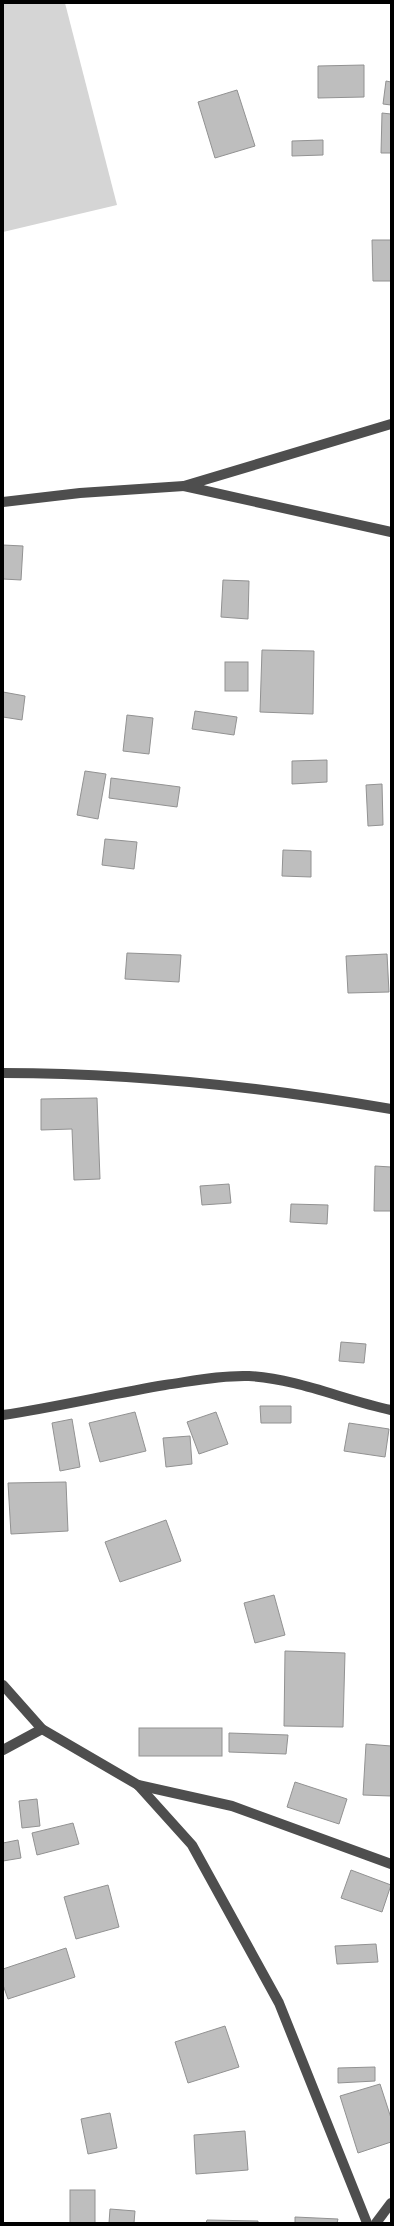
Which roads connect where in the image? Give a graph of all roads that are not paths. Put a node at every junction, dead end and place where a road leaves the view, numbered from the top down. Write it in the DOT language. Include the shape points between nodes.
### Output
graph roads {
  1 [pos="391,424"];
  2 [pos="184,486"];
  3 [pos="3,502"];
  4 [pos="391,532"];
  5 [pos="3,1073"];
  6 [pos="391,1109"];
  7 [pos="391,1410"];
  8 [pos="3,1415"];
  9 [pos="3,1685"];
  10 [pos="42,1729"];
  11 [pos="3,1750"];
  12 [pos="138,1785"];
  13 [pos="391,1864"];
  14 [pos="391,2203"];
  15 [pos="367,2223"];
  16 [pos="376,2223"];
  1 -- 2 [label="street"];
  2 -- 3 [label="street" via="80,493"];
  2 -- 4 [label="street"];
  5 -- 6 [label="street" via="124,1076 310,1095"];
  7 -- 8 [label="street" via="361,1404 300,1384 249,1376 211,1377 69,1405"];
  9 -- 10 [label="street"];
  10 -- 11 [label="street"];
  10 -- 12 [label="street"];
  12 -- 13 [label="street" via="232,1806"];
  12 -- 15 [label="street" via="192,1845 279,2003"];
  14 -- 16 [label="street"];
}
